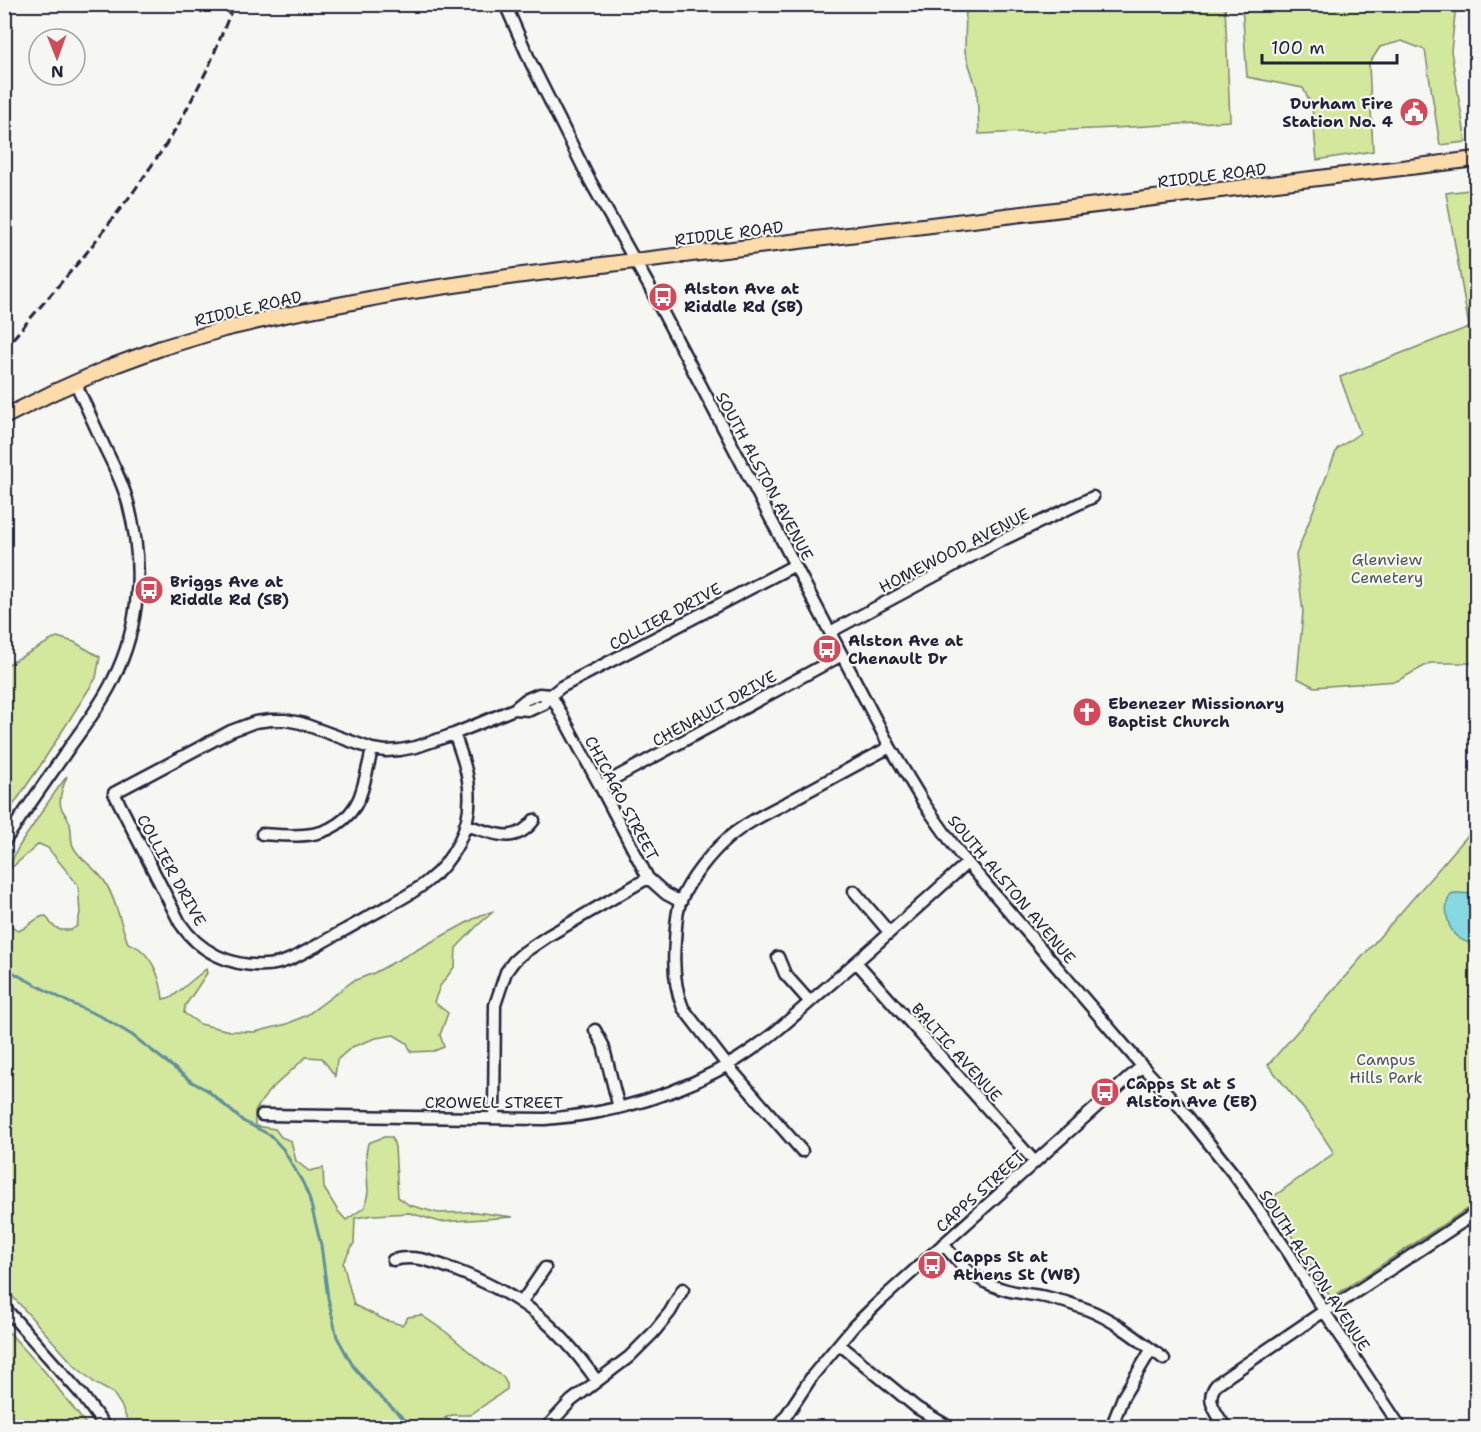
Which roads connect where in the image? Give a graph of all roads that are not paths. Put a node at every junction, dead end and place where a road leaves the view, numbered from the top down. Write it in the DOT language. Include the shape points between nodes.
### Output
graph roads {
  1 [pos="505,4"];
  2 [pos="1476,159"];
  3 [pos="634,261"];
  4 [pos="75,382"];
  5 [pos="4,417"];
  6 [pos="1093,497"];
  7 [pos="795,565"];
  8 [pos="830,632"];
  9 [pos="842,656"];
  10 [pos="551,695"];
  11 [pos="454,734"];
  12 [pos="890,747"];
  13 [pos="372,749"];
  14 [pos="600,786"];
  15 [pos="534,819"];
  16 [pos="465,825"];
  17 [pos="261,834"];
  18 [pos="4,842"];
  19 [pos="967,864"];
  20 [pos="648,879"];
  21 [pos="854,891"];
  22 [pos="681,902"];
  23 [pos="889,932"];
  24 [pos="778,957"];
  25 [pos="856,962"];
  26 [pos="810,1002"];
  27 [pos="595,1030"];
  28 [pos="727,1065"];
  29 [pos="1142,1066"];
  30 [pos="619,1108"];
  31 [pos="262,1115"];
  32 [pos="494,1118"];
  33 [pos="802,1151"];
  34 [pos="1035,1162"];
  35 [pos="1476,1214"];
  36 [pos="943,1244"];
  37 [pos="393,1260"];
  38 [pos="544,1268"];
  39 [pos="683,1289"];
  40 [pos="521,1303"];
  41 [pos="4,1307"];
  42 [pos="1324,1311"];
  43 [pos="839,1344"];
  44 [pos="1152,1350"];
  45 [pos="1164,1359"];
  46 [pos="597,1381"];
  47 [pos="106,1428"];
  48 [pos="546,1428"];
  49 [pos="778,1428"];
  50 [pos="951,1428"];
  51 [pos="1111,1428"];
  52 [pos="1226,1428"];
  53 [pos="1401,1428"];
  1 -- 3 [label="street, SOUTH ALSTON AVENUE" via="589,179"];
  2 -- 3 [label="main road, RIDDLE ROAD"];
  3 -- 4 [label="main road, RIDDLE ROAD" via="416,291 280,316 161,348"];
  3 -- 7 [label="street, SOUTH ALSTON AVENUE"];
  4 -- 5 [label="main road, RIDDLE ROAD"];
  4 -- 18 [label="street" via="128,502 136,545 137,597 126,648 114,680"];
  6 -- 8 [label="street, HOMEWOOD AVENUE" via="998,542"];
  7 -- 8 [label="street, SOUTH ALSTON AVENUE"];
  7 -- 10 [label="street, COLLIER DRIVE"];
  8 -- 9 [label="street, SOUTH ALSTON AVENUE"];
  9 -- 12 [label="street, SOUTH ALSTON AVENUE"];
  9 -- 14 [label="street, CHENAULT DRIVE"];
  10 -- 11 [label="street, COLLIER DRIVE" via="539,694"];
  10 -- 14 [label="street, CHICAGO STREET"];
  11 -- 13 [label="street, COLLIER DRIVE" via="408,749"];
  11 -- 16 [label="street, COLLIER DRIVE" via="464,759 470,793"];
  12 -- 19 [label="street, SOUTH ALSTON AVENUE"];
  12 -- 22 [label="street" via="733,834 707,860"];
  13 -- 16 [label="street, COLLIER DRIVE" via="301,723 255,722 114,793 190,936 219,957 256,965 286,961 419,888 451,856"];
  13 -- 17 [label="street" via="362,791 352,811 335,826 312,834"];
  14 -- 20 [label="street, CHICAGO STREET"];
  15 -- 16 [label="street" via="528,828 512,836"];
  19 -- 23 [label="street, CROWELL STREET"];
  19 -- 29 [label="street, SOUTH ALSTON AVENUE"];
  20 -- 22 [label="street, CHICAGO STREET"];
  20 -- 32 [label="street" via="523,953 506,972 495,1005"];
  21 -- 23 [label="street"];
  22 -- 28 [label="street" via="674,971 679,999"];
  23 -- 25 [label="street, CROWELL STREET"];
  24 -- 26 [label="street" via="785,974"];
  25 -- 26 [label="street, CROWELL STREET"];
  25 -- 34 [label="street, BALTIC AVENUE"];
  26 -- 28 [label="street, CROWELL STREET" via="758,1046"];
  27 -- 30 [label="street" via="603,1044"];
  28 -- 30 [label="street, CROWELL STREET" via="674,1091"];
  28 -- 33 [label="street"];
  29 -- 34 [label="street, CAPPS STREET"];
  29 -- 42 [label="street, SOUTH ALSTON AVENUE" via="1180,1107 1248,1194"];
  30 -- 32 [label="street, CROWELL STREET" via="570,1117"];
  31 -- 32 [label="street, CROWELL STREET"];
  34 -- 36 [label="street, CAPPS STREET"];
  35 -- 42 [label="street"];
  36 -- 43 [label="street, CAPPS STREET"];
  36 -- 44 [label="street" via="961,1265 990,1285 1086,1309 1130,1332"];
  37 -- 40 [label="street" via="416,1258 441,1265 497,1288"];
  38 -- 40 [label="street"];
  39 -- 46 [label="street" via="653,1333"];
  40 -- 46 [label="street" via="566,1340"];
  41 -- 47 [label="street"];
  42 -- 52 [label="street" via="1214,1388 1212,1403"];
  42 -- 53 [label="street, SOUTH ALSTON AVENUE"];
  43 -- 49 [label="street, CAPPS STREET"];
  43 -- 50 [label="street" via="917,1408"];
  44 -- 45 [label="street"];
  44 -- 51 [label="street" via="1123,1397"];
  46 -- 48 [label="street"];
}
